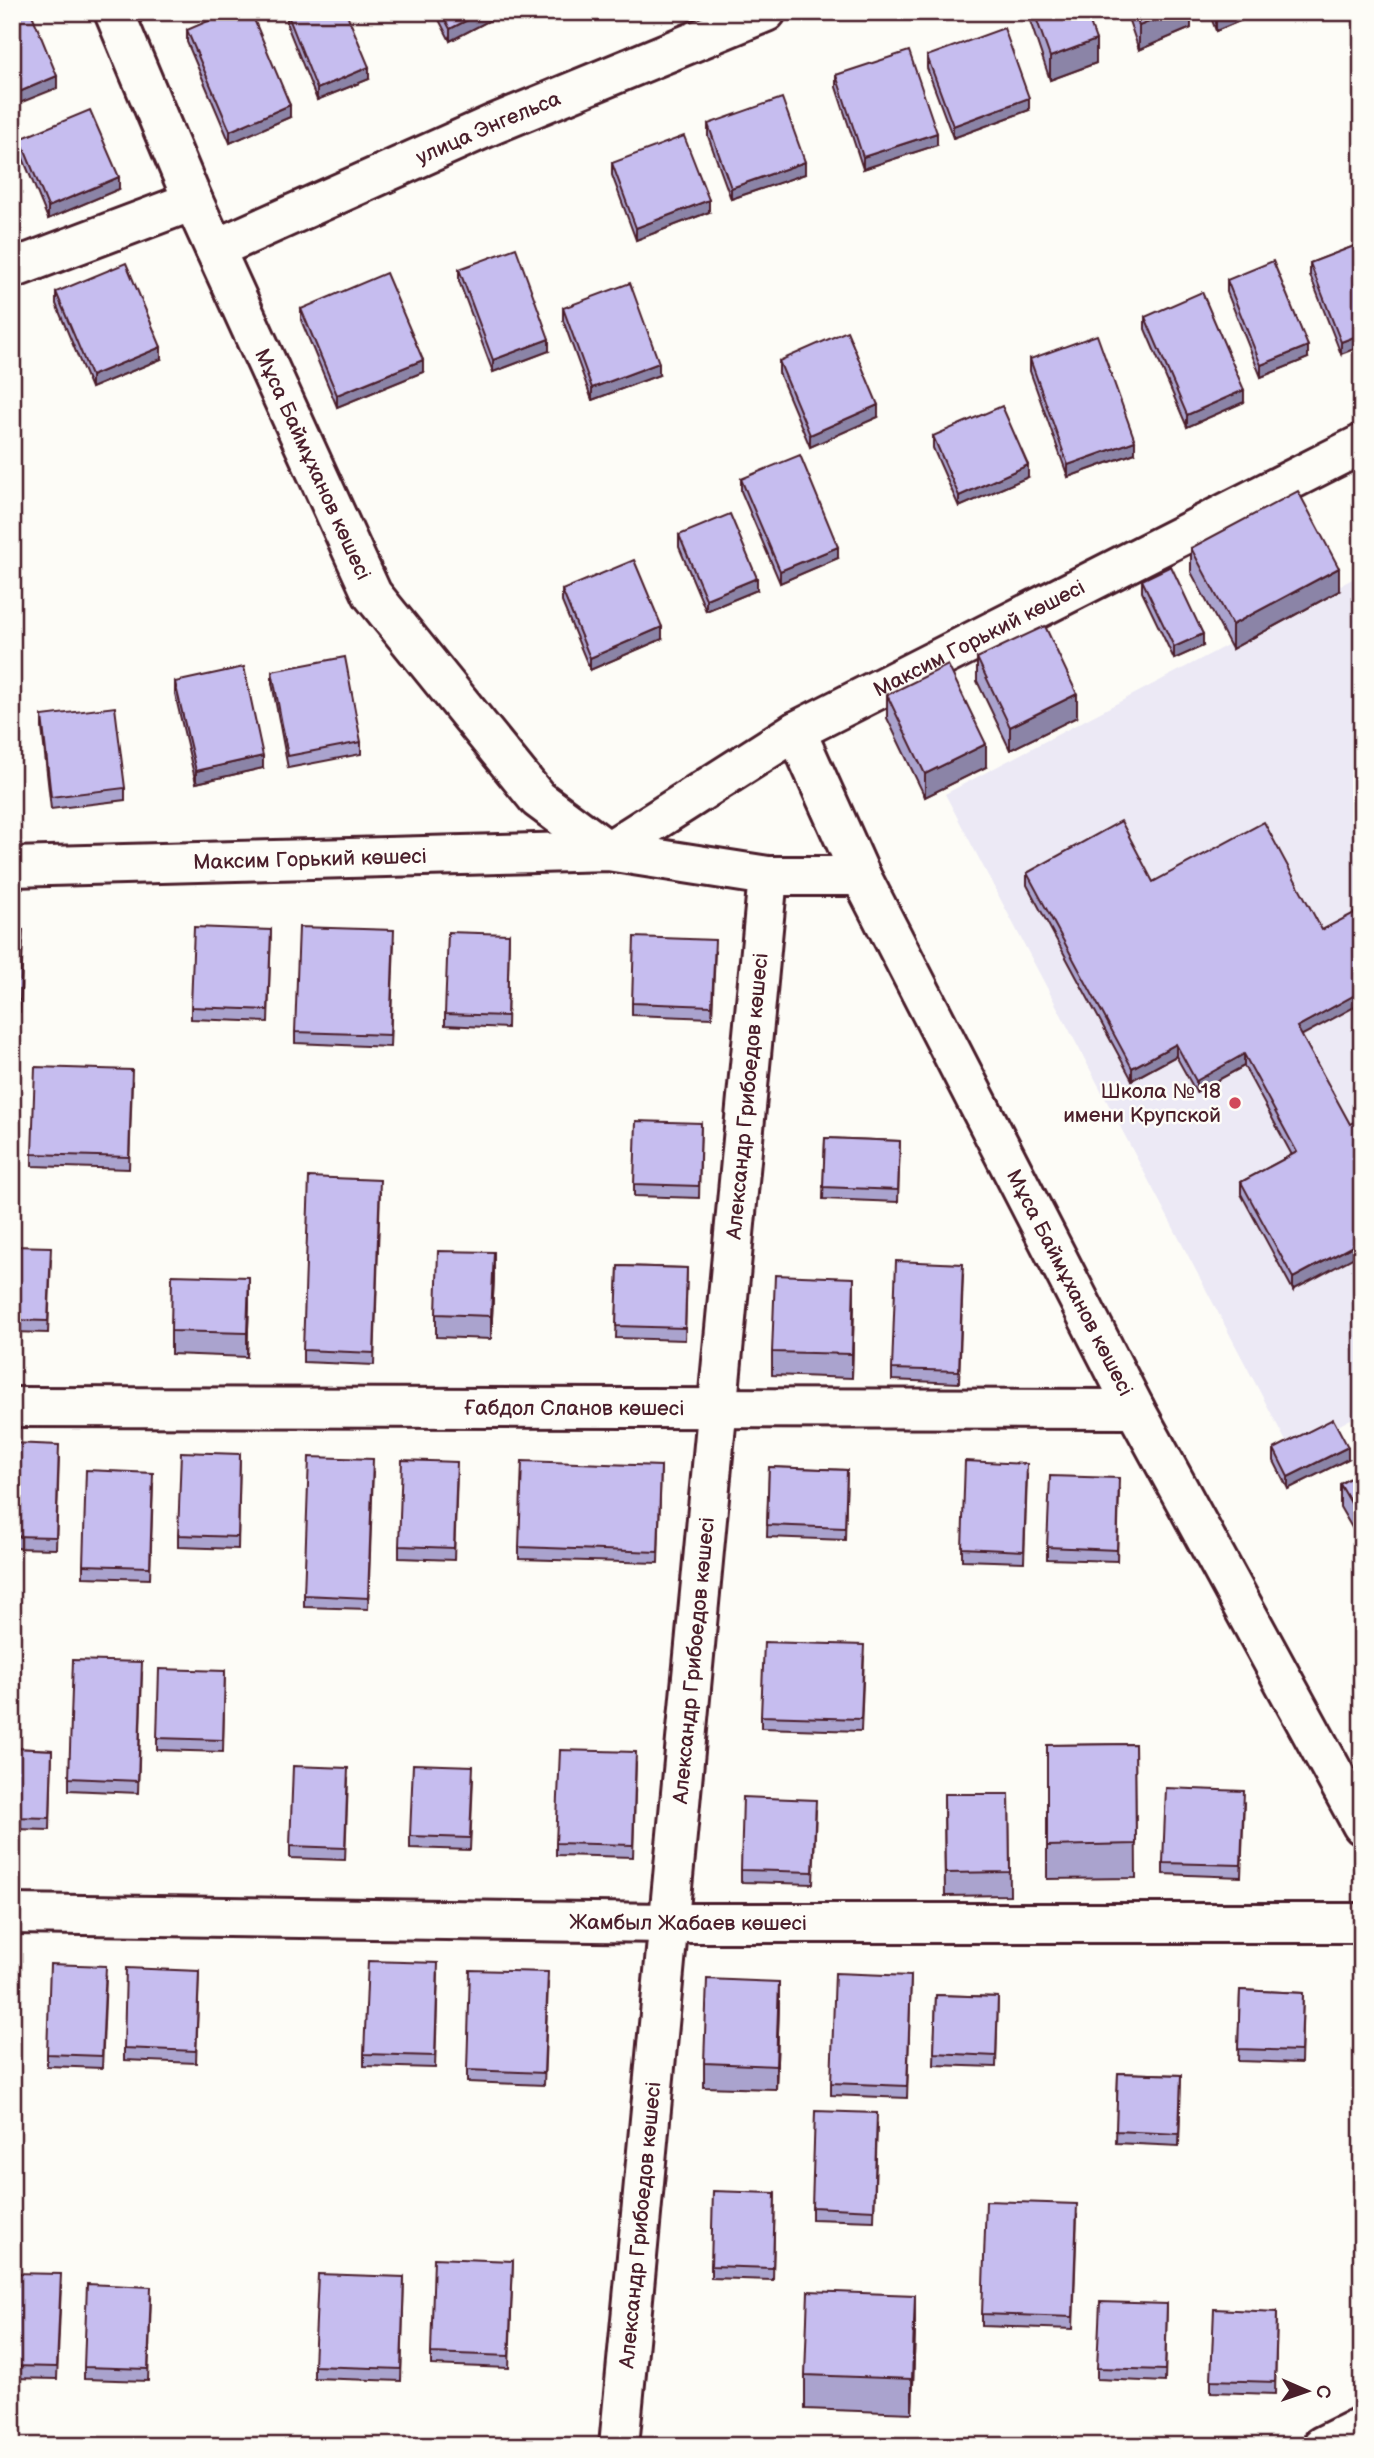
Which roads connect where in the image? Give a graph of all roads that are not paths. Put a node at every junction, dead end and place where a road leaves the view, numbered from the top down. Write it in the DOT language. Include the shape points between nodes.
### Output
graph roads {
  1 [pos="114,12"];
  2 [pos="766,12"];
  3 [pos="193,201"];
  4 [pos="215,249"];
  5 [pos="12,269"];
  6 [pos="1362,444"];
  7 [pos="796,732"];
  8 [pos="608,851"];
  9 [pos="12,867"];
  10 [pos="768,876"];
  11 [pos="861,876"];
  12 [pos="12,1407"];
  13 [pos="718,1409"];
  14 [pos="1135,1409"];
  15 [pos="1362,1825"];
  16 [pos="12,1914"];
  17 [pos="668,1923"];
  18 [pos="1362,1923"];
  19 [pos="1362,2426"];
  20 [pos="619,2446"];
  21 [pos="1322,2446"];
  1 -- 3 [label="street, Мұса Баймұханов көшесі"];
  2 -- 4 [label="street, улица Энгельса" via="494,124"];
  3 -- 4 [label="street, Мұса Баймұханов көшесі"];
  3 -- 5 [label="street"];
  4 -- 8 [label="street, Мұса Баймұханов көшесі" via="372,594 538,799"];
  6 -- 7 [label="street, Максим Горький көшесі"];
  7 -- 8 [label="street, Максим Горький көшесі"];
  7 -- 11 [label="street, Мұса Баймұханов көшесі"];
  8 -- 9 [label="street, Максим Горький көшесі"];
  8 -- 10 [label="street, Максим Горький көшесі"];
  10 -- 11 [label="street, Максим Горький көшесі"];
  10 -- 13 [label="street, Александр Грибоедов көшесі"];
  11 -- 14 [label="street, Мұса Баймұханов көшесі"];
  12 -- 13 [label="street, Ғабдол Сланов көшесі"];
  13 -- 14 [label="street, Ғабдол Сланов көшесі"];
  13 -- 17 [label="street, Александр Грибоедов көшесі"];
  14 -- 15 [label="street, Мұса Баймұханов көшесі"];
  16 -- 17 [label="street, Жамбыл Жабаев көшесі"];
  17 -- 18 [label="street, Жамбыл Жабаев көшесі"];
  17 -- 20 [label="street, Александр Грибоедов көшесі"];
  19 -- 21 [label="street"];
}
